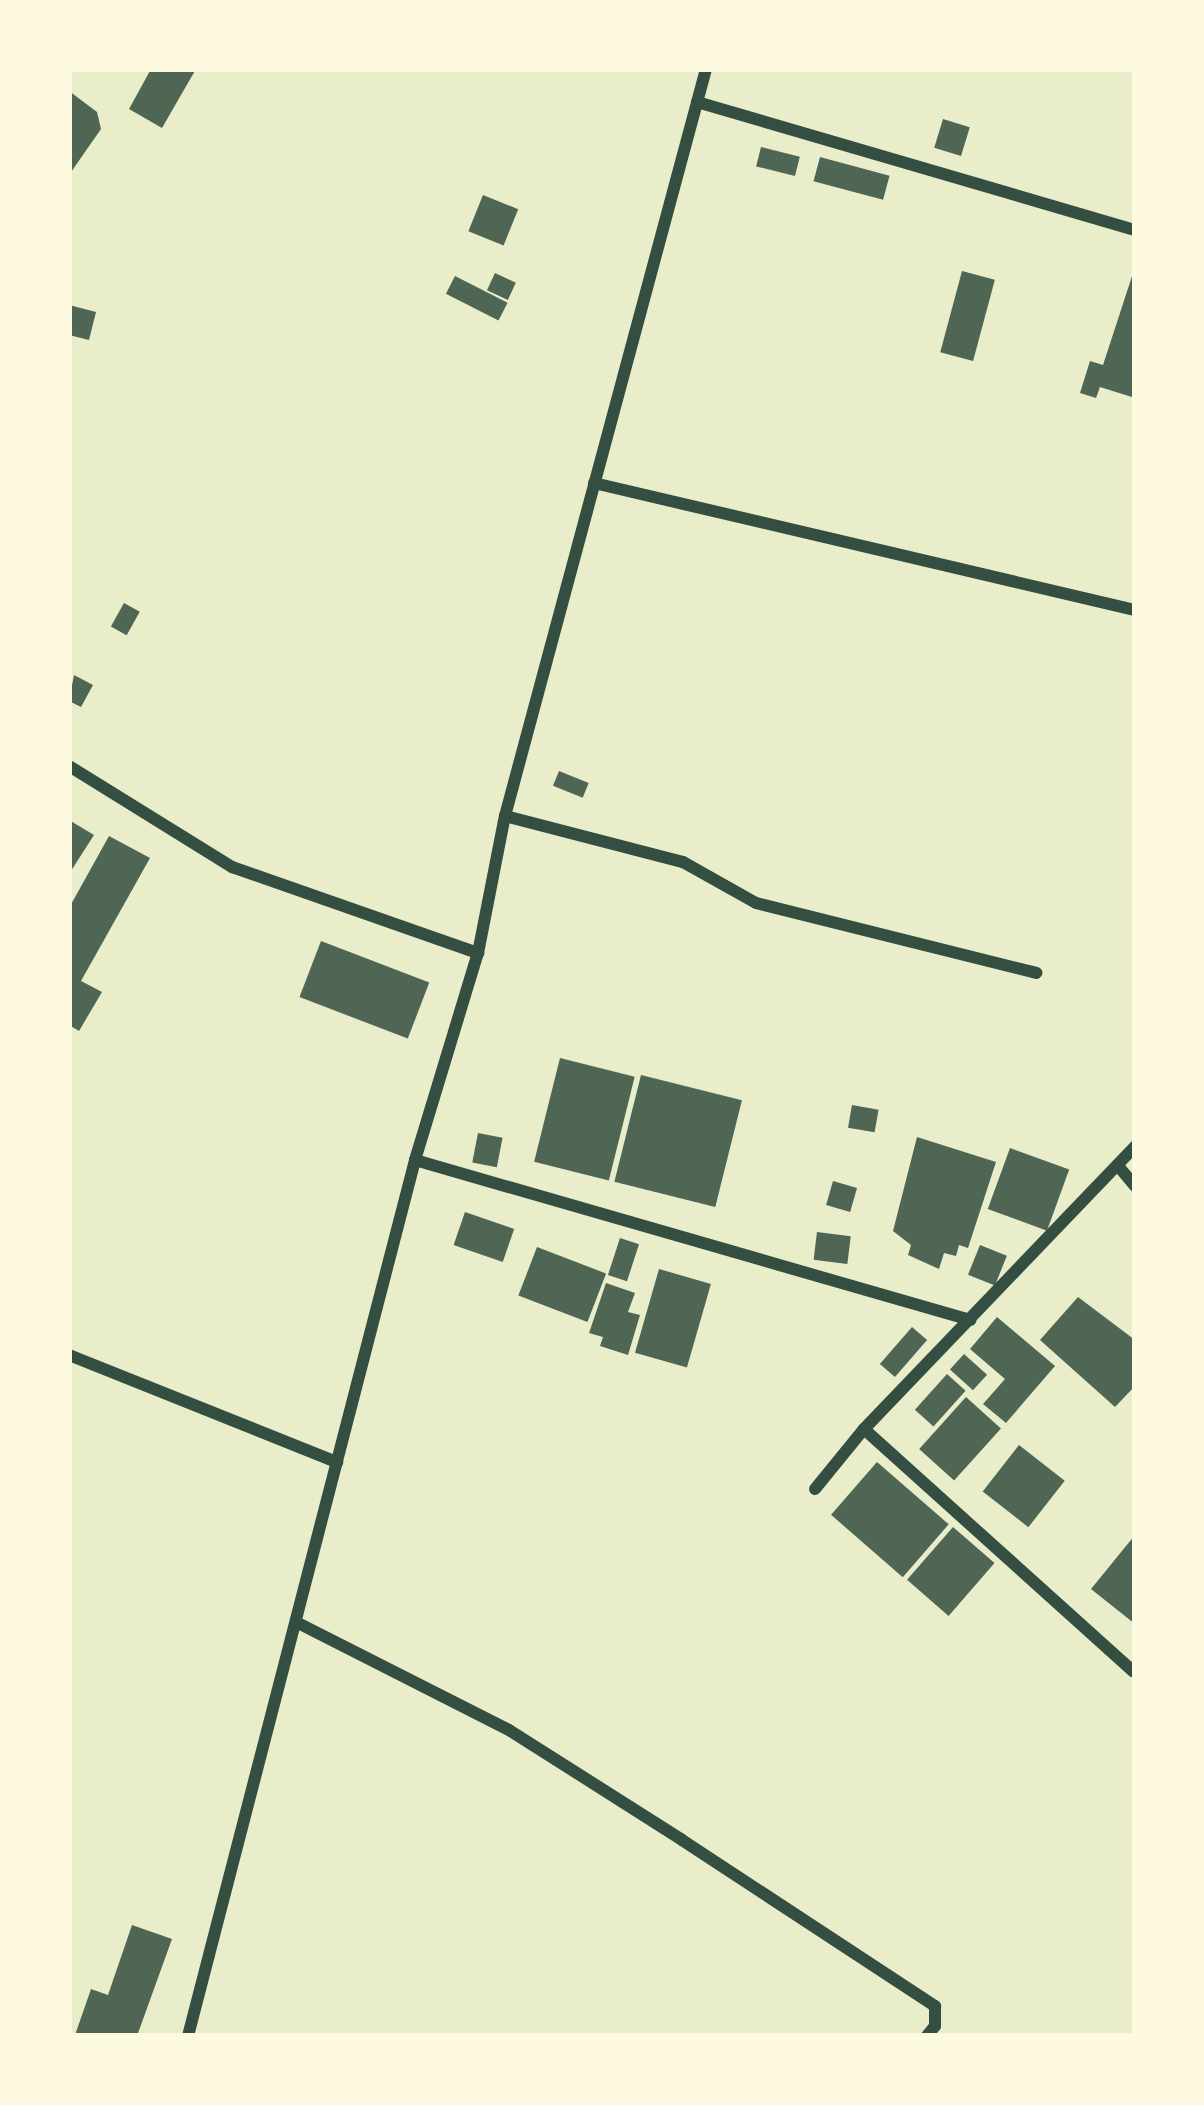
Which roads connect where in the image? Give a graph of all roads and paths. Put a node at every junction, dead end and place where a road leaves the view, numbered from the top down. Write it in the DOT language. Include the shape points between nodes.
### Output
graph roads {
  1 [pos="706,69"];
  2 [pos="697,102"];
  3 [pos="1135,230"];
  4 [pos="594,483"];
  5 [pos="1135,610"];
  6 [pos="69,766"];
  7 [pos="505,816"];
  8 [pos="478,953"];
  9 [pos="1036,973"];
  10 [pos="1135,1146"];
  11 [pos="416,1160"];
  12 [pos="1119,1167"];
  13 [pos="1135,1186"];
  14 [pos="970,1320"];
  15 [pos="69,1355"];
  16 [pos="864,1430"];
  17 [pos="337,1462"];
  18 [pos="815,1489"];
  19 [pos="296,1622"];
  20 [pos="1132,1671"];
  21 [pos="188,2036"];
  22 [pos="927,2036"];
  1 -- 2 [label="street"];
  2 -- 3 [label="street"];
  2 -- 4 [label="street"];
  4 -- 5 [label="street"];
  4 -- 7 [label="street"];
  6 -- 8 [label="street" via="232,867"];
  7 -- 8 [label="street"];
  7 -- 9 [label="street" via="683,862 756,903"];
  8 -- 11 [label="street"];
  10 -- 12 [label="street"];
  11 -- 14 [label="street"];
  11 -- 17 [label="street"];
  12 -- 13 [label="street"];
  12 -- 14 [label="street"];
  14 -- 16 [label="street"];
  15 -- 17 [label="street"];
  16 -- 18 [label="street"];
  16 -- 20 [label="street"];
  17 -- 19 [label="street"];
  19 -- 21 [label="street"];
  19 -- 22 [label="street" via="509,1730 701,1852 935,2006"];
}
